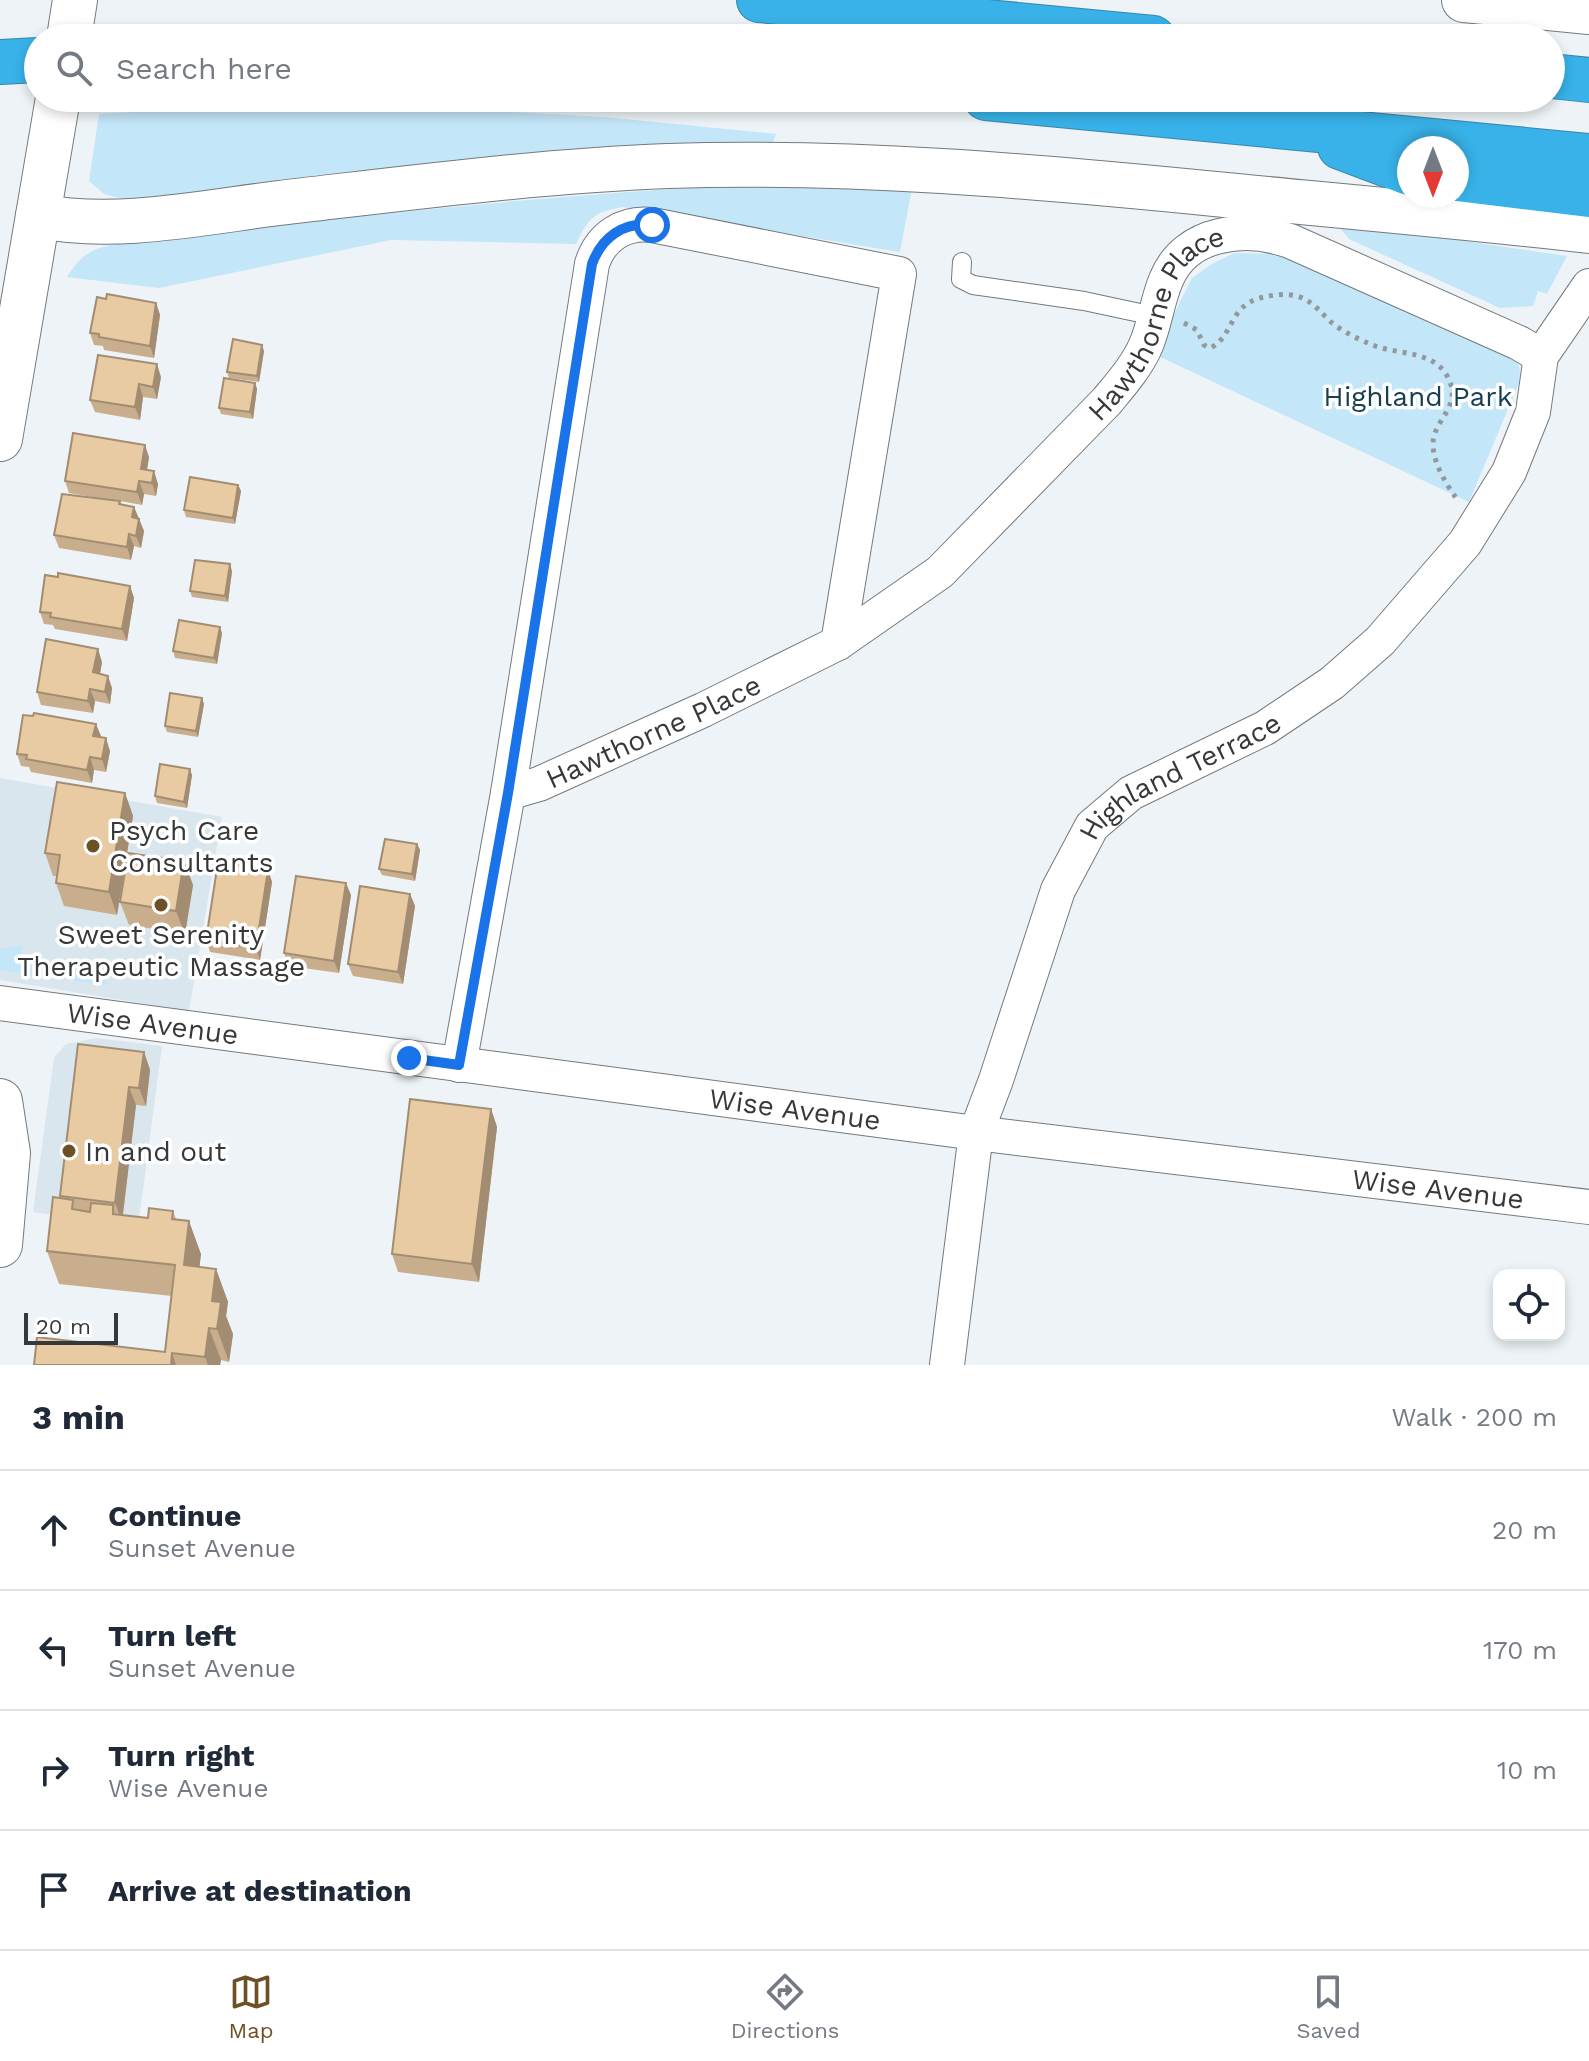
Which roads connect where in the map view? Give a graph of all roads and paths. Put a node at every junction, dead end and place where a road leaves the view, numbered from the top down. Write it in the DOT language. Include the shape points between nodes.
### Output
graph roads {
  1 [pos="75,0"];
  2 [pos="759,0"];
  3 [pos="1464,0"];
  4 [pos="1589,12"];
  5 [pos="71,24"];
  6 [pos="1008,24"];
  7 [pos="24,61"];
  8 [pos="0,62"];
  9 [pos="1565,77"];
  10 [pos="1589,80"];
  11 [pos="56,112"];
  12 [pos="1129,112"];
  13 [pos="1293,128"];
  14 [pos="1589,156"];
  15 [pos="1397,168"];
  16 [pos="1469,180"];
  17 [pos="1589,195"];
  18 [pos="38,216"];
  19 [pos="1589,231"];
  20 [pos="962,262"];
  21 [pos="1582,305"];
  22 [pos="1154,316"];
  23 [pos="1541,356"];
  24 [pos="0,439"];
  25 [pos="1464,509"];
  26 [pos="838,643"];
  27 [pos="508,793"];
  28 [pos="0,1003"];
  29 [pos="459,1065"];
  30 [pos="0,1101"];
  31 [pos="976,1133"];
  32 [pos="4,1187"];
  33 [pos="1589,1207"];
  34 [pos="0,1245"];
  35 [pos="947,1365"];
  1 -- 5 [label="street"];
  2 -- 6 [label="highway"];
  3 -- 4 [label="street"];
  7 -- 8 [label="highway"];
  9 -- 10 [label="highway"];
  11 -- 18 [label="street"];
  12 -- 13 [label="highway"];
  13 -- 14 [label="highway"];
  13 -- 15 [label="highway"];
  16 -- 17 [label="highway"];
  18 -- 19 [label="street" via="126,220 586,170 823,165 1097,183"];
  18 -- 24 [label="street"];
  20 -- 22 [label="lane" via="961,279 973,285"];
  21 -- 23 [label="street, Highland Terrace"];
  22 -- 23 [label="street, Hawthorne Place" via="1167,276 1197,245 1218,235 1270,234"];
  22 -- 25 [label="path" via="1197,330 1210,348 1238,310 1280,294 1316,306 1369,344 1431,359 1448,378 1453,400 1433,446 1446,483"];
  22 -- 26 [label="street, Hawthorne Place" via="1137,362 1107,401 940,572"];
  23 -- 31 [label="street, Highland Terrace" via="1533,412 1509,472 1465,543 1380,641 1332,683 1265,728 1131,793 1092,826 1058,890"];
  26 -- 27 [label="street, Hawthorne Place" via="690,717"];
  26 -- 27 [label="street" via="899,274 652,225 627,226 603,242 592,264"];
  27 -- 29 [label="street"];
  28 -- 29 [label="street, Wise Avenue"];
  29 -- 31 [label="street, Wise Avenue"];
  30 -- 32 [label="street" via="8,1153"];
  31 -- 33 [label="street, Wise Avenue"];
  31 -- 35 [label="street, Highland Terrace"];
  32 -- 34 [label="street"];
}
